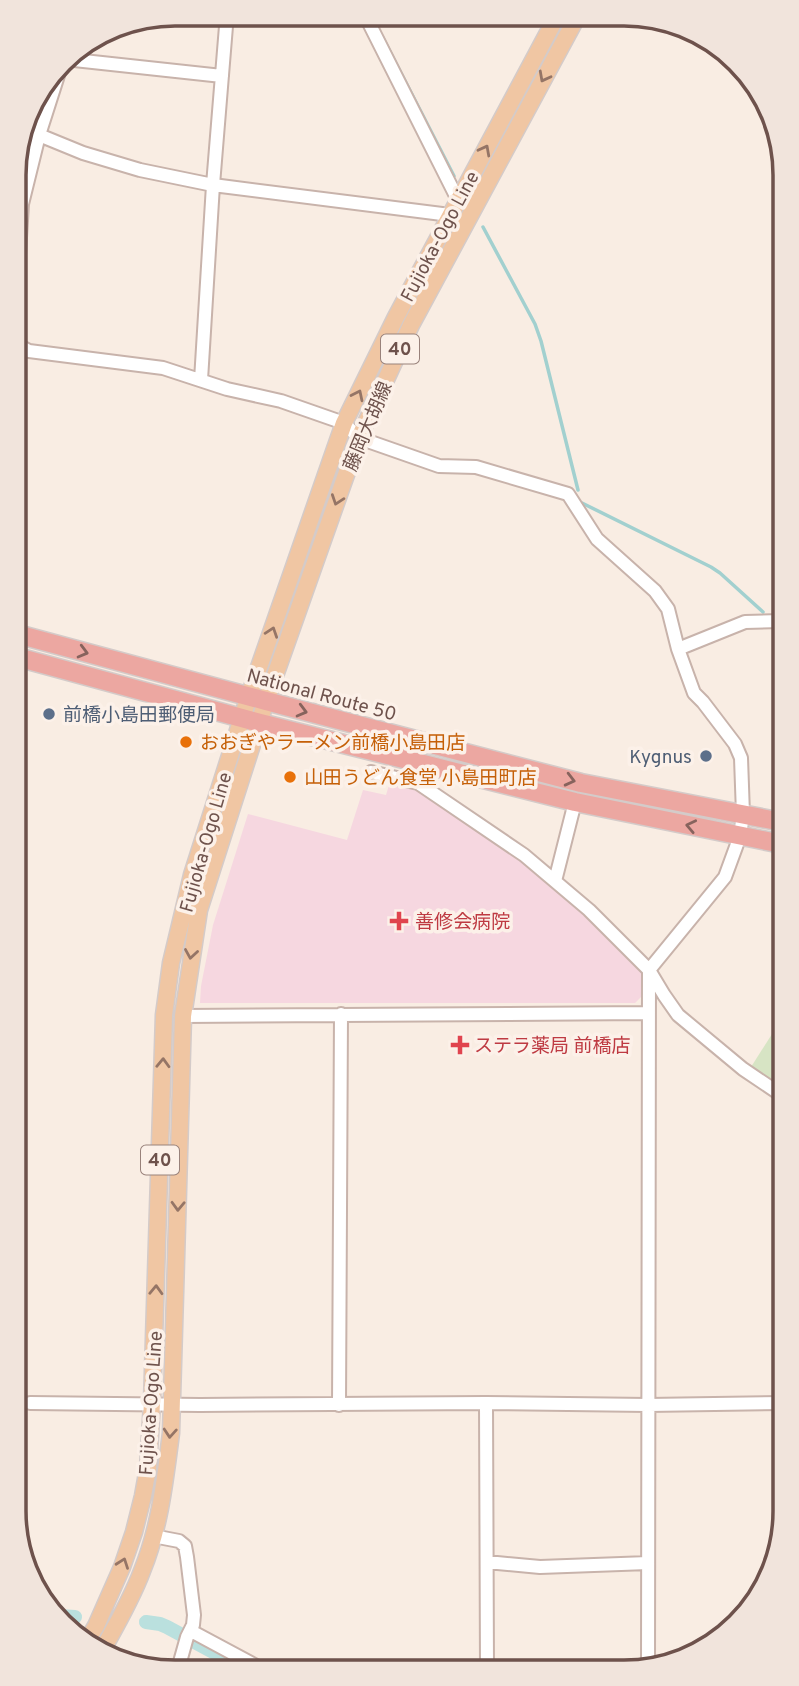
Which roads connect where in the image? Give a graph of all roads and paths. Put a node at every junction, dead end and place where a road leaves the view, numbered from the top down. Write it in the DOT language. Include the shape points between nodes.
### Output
graph roads {
  1 [pos="226,26"];
  2 [pos="370,26"];
  3 [pos="552,26"];
  4 [pos="572,26"];
  5 [pos="78,62"];
  6 [pos="222,76"];
  7 [pos="55,88"];
  8 [pos="32,133"];
  9 [pos="39,135"];
  10 [pos="27,184"];
  11 [pos="213,185"];
  12 [pos="454,207"];
  13 [pos="27,350"];
  14 [pos="201,380"];
  15 [pos="344,423"];
  16 [pos="359,438"];
  17 [pos="773,621"];
  18 [pos="27,637"];
  19 [pos="678,649"];
  20 [pos="27,660"];
  21 [pos="258,699"];
  22 [pos="251,721"];
  23 [pos="371,772"];
  24 [pos="575,802"];
  25 [pos="743,814"];
  26 [pos="773,820"];
  27 [pos="740,836"];
  28 [pos="773,842"];
  29 [pos="555,881"];
  30 [pos="649,970"];
  31 [pos="648,1013"];
  32 [pos="341,1014"];
  33 [pos="183,1016"];
  34 [pos="772,1089"];
  35 [pos="30,1403"];
  36 [pos="152,1403"];
  37 [pos="486,1403"];
  38 [pos="772,1403"];
  39 [pos="172,1404"];
  40 [pos="339,1405"];
  41 [pos="648,1405"];
  42 [pos="153,1536"];
  43 [pos="487,1562"];
  44 [pos="648,1563"];
  45 [pos="191,1631"];
  46 [pos="92,1634"];
  47 [pos="106,1642"];
  48 [pos="648,1657"];
  49 [pos="181,1660"];
  50 [pos="245,1660"];
  51 [pos="487,1660"];
  1 -- 6 [label="street"];
  2 -- 12 [label="street"];
  12 -- 3 [label="main road, Fujioka-Ogo Line / 40, one-way"];
  4 -- 16 [label="main road, 藤岡大胡線 / 40, one-way" via="411,325"];
  5 -- 6 [label="street"];
  6 -- 11 [label="street"];
  7 -- 9 [label="street"];
  8 -- 9 [label="street"];
  9 -- 10 [label="street"];
  9 -- 11 [label="street" via="140,170"];
  11 -- 12 [label="street"];
  11 -- 14 [label="street"];
  15 -- 12 [label="main road, Fujioka-Ogo Line / 40, one-way"];
  13 -- 14 [label="street" via="163,368"];
  14 -- 15 [label="street"];
  15 -- 16 [label="street"];
  21 -- 15 [label="main road, Fujioka-Ogo Line / 40, one-way"];
  16 -- 19 [label="street" via="439,466 476,467 568,494 597,539 655,591 668,609"];
  16 -- 21 [label="main road, 藤岡大胡線 / 40, one-way"];
  17 -- 19 [label="street" via="746,622"];
  18 -- 21 [label="highway, National Route 50, one-way"];
  19 -- 25 [label="street" via="694,693 741,758"];
  20 -- 22 [label="highway"];
  21 -- 22 [label="main road, Fujioka-Ogo Line / 40"];
  21 -- 25 [label="highway, National Route 50, one-way" via="581,783"];
  22 -- 24 [label="highway"];
  22 -- 33 [label="main road, Fujioka-Ogo Line / 40, one-way" via="199,910"];
  36 -- 22 [label="main road, Fujioka-Ogo Line / 40, one-way" via="164,1015 171,963 192,875"];
  23 -- 29 [label="street" via="418,783"];
  27 -- 24 [label="highway, one-way"];
  24 -- 29 [label="street"];
  25 -- 26 [label="highway, National Route 50"];
  25 -- 27 [label="street"];
  27 -- 28 [label="highway"];
  27 -- 30 [label="street" via="725,877"];
  29 -- 30 [label="street"];
  30 -- 31 [label="street"];
  30 -- 34 [label="street" via="678,1015"];
  31 -- 32 [label="street"];
  31 -- 41 [label="street"];
  32 -- 33 [label="street"];
  32 -- 40 [label="street"];
  33 -- 39 [label="main road, Fujioka-Ogo Line / 40, one-way"];
  35 -- 36 [label="street"];
  36 -- 39 [label="street"];
  46 -- 36 [label="main road, Fujioka-Ogo Line / 40, one-way" via="134,1532 148,1468"];
  37 -- 40 [label="street"];
  37 -- 41 [label="street"];
  37 -- 43 [label="street"];
  38 -- 41 [label="street"];
  39 -- 40 [label="street"];
  39 -- 42 [label="main road, Fujioka-Ogo Line / 40, one-way" via="162,1500"];
  41 -- 44 [label="street"];
  42 -- 45 [label="street" via="185,1546 194,1615"];
  42 -- 47 [label="main road, Fujioka-Ogo Line / 40" via="143,1569"];
  43 -- 44 [label="street" via="540,1567"];
  43 -- 51 [label="street"];
  44 -- 48 [label="street"];
  45 -- 49 [label="street"];
  45 -- 50 [label="street"];
}
